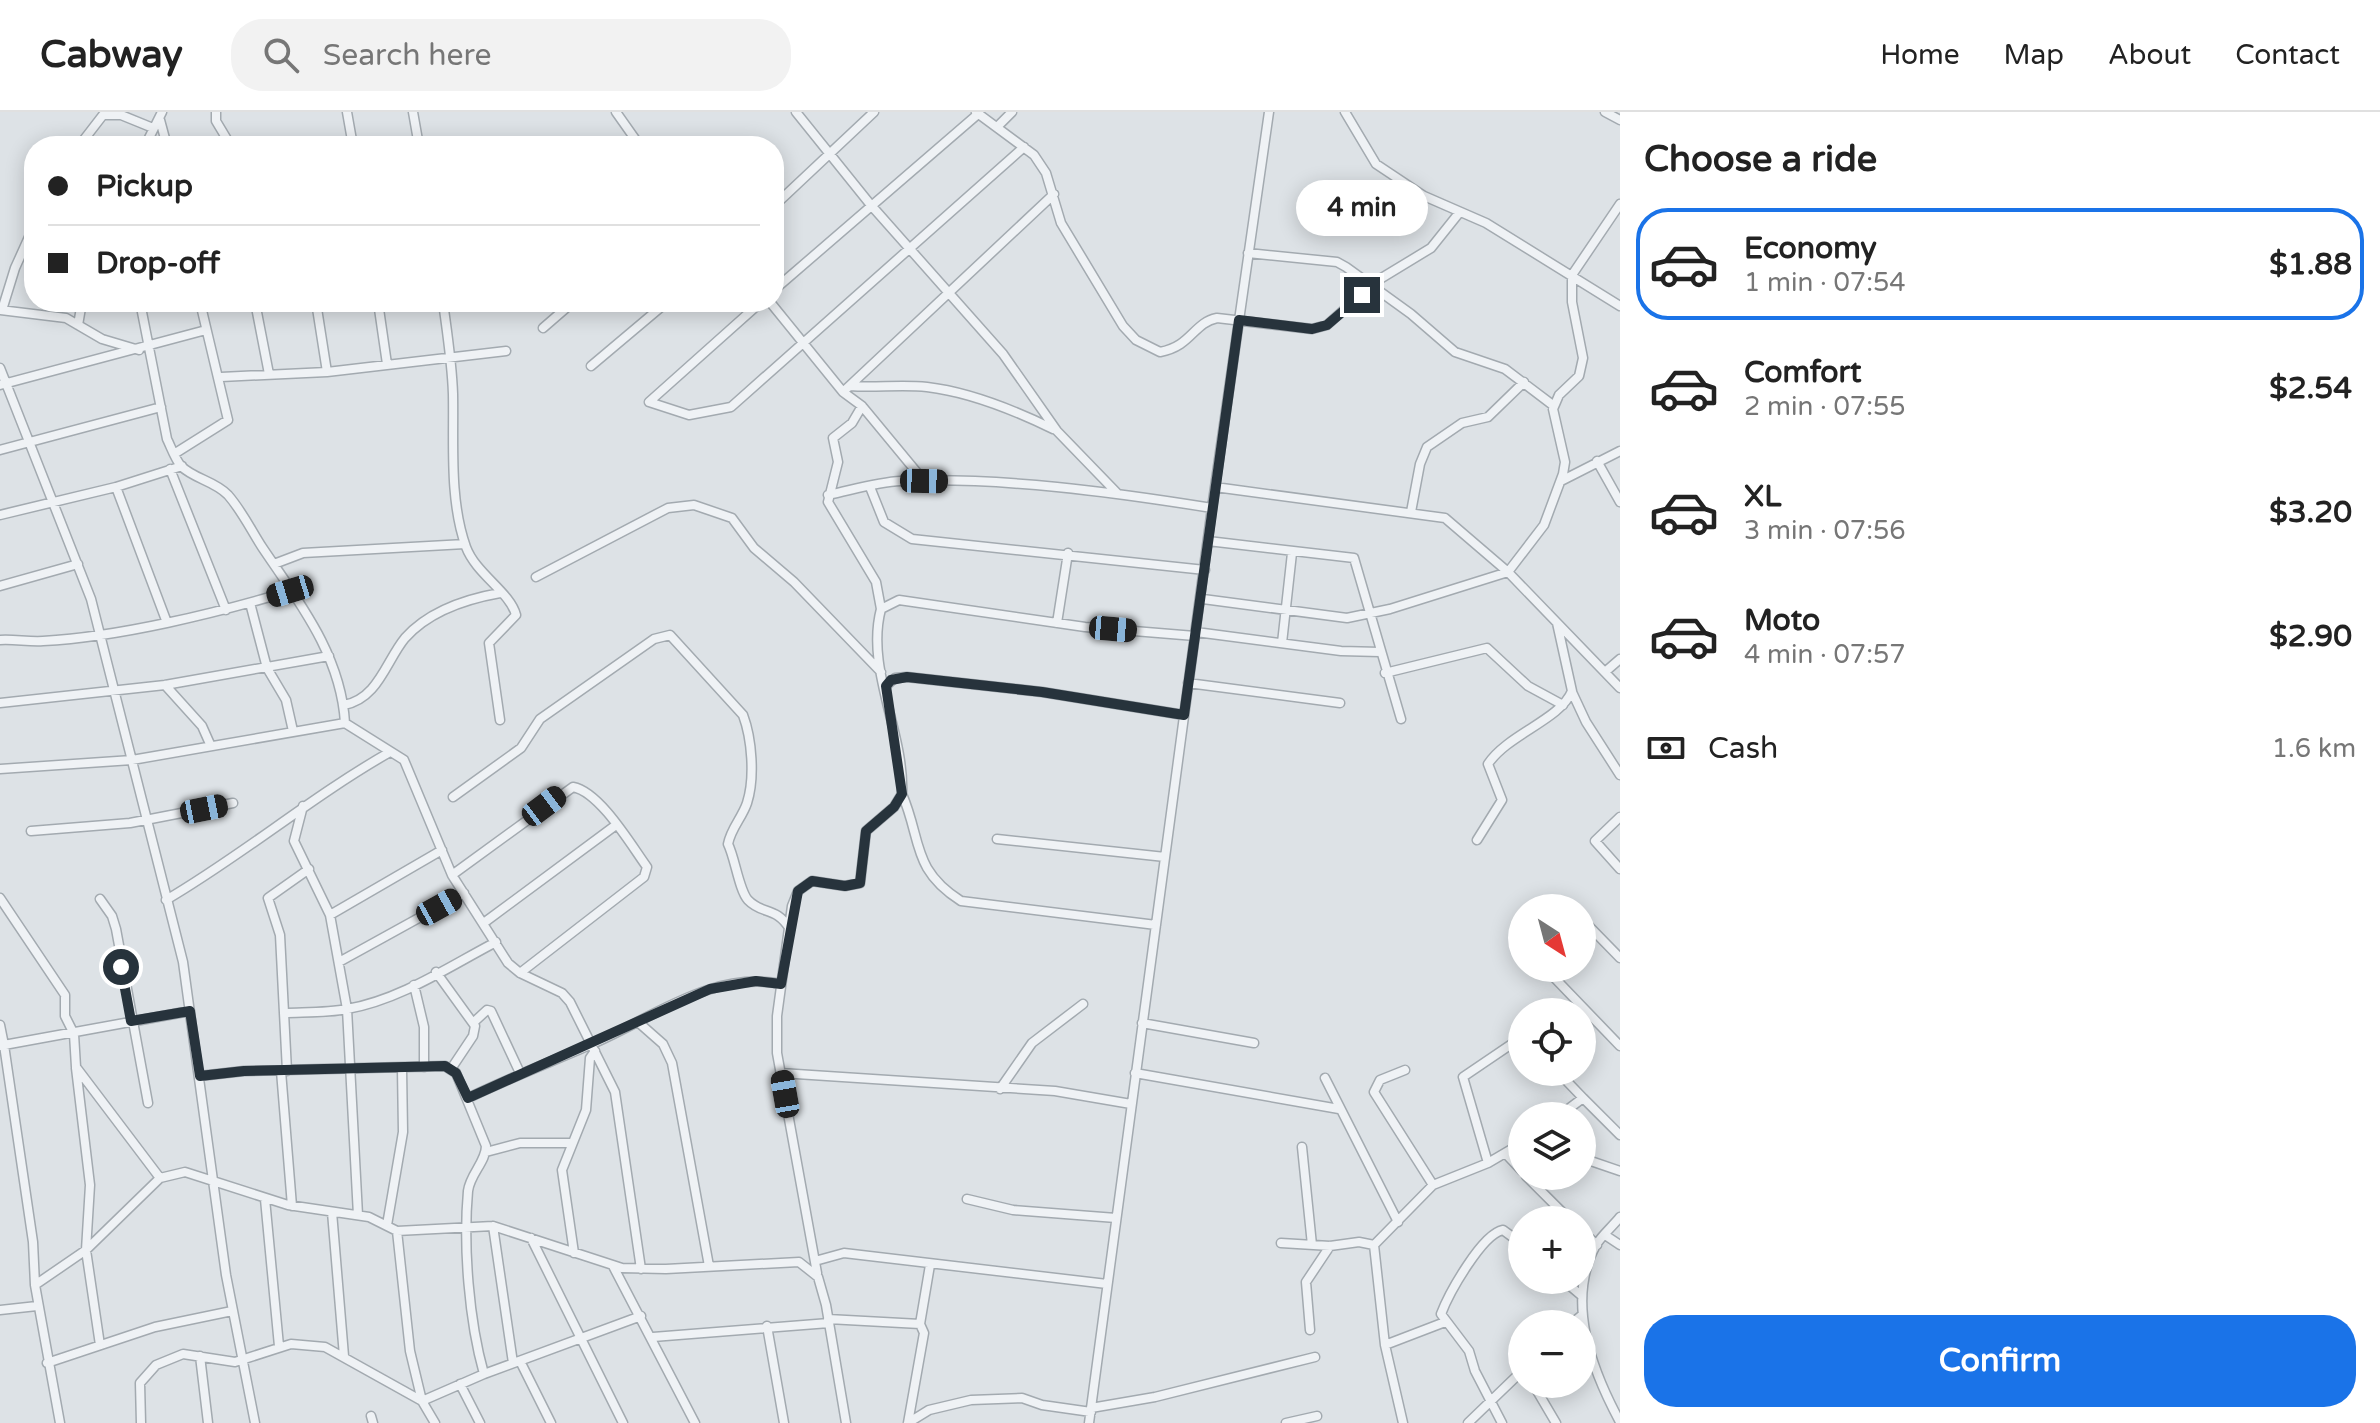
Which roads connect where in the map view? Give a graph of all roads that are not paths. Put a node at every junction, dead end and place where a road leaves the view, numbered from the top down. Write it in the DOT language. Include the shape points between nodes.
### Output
graph roads {
  1 [pos="216,112"];
  2 [pos="347,112"];
  3 [pos="413,112"];
  4 [pos="616,112"];
  5 [pos="796,112"];
  6 [pos="874,112"];
  7 [pos="1012,112"];
  8 [pos="1269,112"];
  9 [pos="1345,112"];
  10 [pos="1605,112"];
  11 [pos="977,113"];
  12 [pos="102,114"];
  13 [pos="161,116"];
  14 [pos="1620,120"];
  15 [pos="997,127"];
  16 [pos="153,128"];
  17 [pos="86,136"];
  18 [pos="149,136"];
  19 [pos="165,136"];
  20 [pos="225,136"];
  21 [pos="351,136"];
  22 [pos="417,136"];
  23 [pos="633,136"];
  24 [pos="1024,147"];
  25 [pos="828,153"];
  26 [pos="1054,194"];
  27 [pos="784,196"];
  28 [pos="870,204"];
  29 [pos="1620,204"];
  30 [pos="1459,213"];
  31 [pos="24,248"];
  32 [pos="909,249"];
  33 [pos="1248,253"];
  34 [pos="1572,275"];
  35 [pos="784,281"];
  36 [pos="1372,285"];
  37 [pos="950,294"];
  38 [pos="1620,306"];
  39 [pos="1,310"];
  40 [pos="80,312"];
  41 [pos="142,312"];
  42 [pos="202,312"];
  43 [pos="257,312"];
  44 [pos="318,312"];
  45 [pos="379,312"];
  46 [pos="444,312"];
  47 [pos="561,312"];
  48 [pos="655,312"];
  49 [pos="750,312"];
  50 [pos="778,312"];
  51 [pos="1239,320"];
  52 [pos="78,325"];
  53 [pos="543,328"];
  54 [pos="206,330"];
  55 [pos="805,344"];
  56 [pos="151,346"];
  57 [pos="139,350"];
  58 [pos="506,351"];
  59 [pos="450,358"];
  60 [pos="387,364"];
  61 [pos="591,366"];
  62 [pos="0,368"];
  63 [pos="327,372"];
  64 [pos="269,374"];
  65 [pos="221,377"];
  66 [pos="1524,382"];
  67 [pos="4,384"];
  68 [pos="847,389"];
  69 [pos="862,406"];
  70 [pos="1554,406"];
  71 [pos="161,407"];
  72 [pos="1057,431"];
  73 [pos="30,442"];
  74 [pos="0,450"];
  75 [pos="1620,451"];
  76 [pos="174,454"];
  77 [pos="1597,461"];
  78 [pos="182,466"];
  79 [pos="170,469"];
  80 [pos="924,481"];
  81 [pos="1561,482"];
  82 [pos="116,487"];
  83 [pos="870,487"];
  84 [pos="1215,487"];
  85 [pos="1117,493"];
  86 [pos="828,495"];
  87 [pos="53,501"];
  88 [pos="1620,502"];
  89 [pos="1212,508"];
  90 [pos="1411,512"];
  91 [pos="0,515"];
  92 [pos="1208,541"];
  93 [pos="465,544"];
  94 [pos="1068,553"];
  95 [pos="1292,553"];
  96 [pos="78,564"];
  97 [pos="274,564"];
  98 [pos="1205,570"];
  99 [pos="1508,572"];
  100 [pos="536,577"];
  101 [pos="0,586"];
  102 [pos="290,591"];
  103 [pos="500,593"];
  104 [pos="1203,599"];
  105 [pos="250,603"];
  106 [pos="881,609"];
  107 [pos="226,610"];
  108 [pos="1284,610"];
  109 [pos="1369,615"];
  110 [pos="166,620"];
  111 [pos="1557,622"];
  112 [pos="1057,623"];
  113 [pos="100,634"];
  114 [pos="1195,634"];
  115 [pos="0,640"];
  116 [pos="1282,643"];
  117 [pos="1380,652"];
  118 [pos="329,656"];
  119 [pos="1620,659"];
  120 [pos="267,668"];
  121 [pos="1605,672"];
  122 [pos="882,673"];
  123 [pos="1385,673"];
  124 [pos="1188,683"];
  125 [pos="165,685"];
  126 [pos="886,686"];
  127 [pos="1620,688"];
  128 [pos="1572,691"];
  129 [pos="116,692"];
  130 [pos="0,703"];
  131 [pos="1340,703"];
  132 [pos="344,705"];
  133 [pos="1563,705"];
  134 [pos="1184,715"];
  135 [pos="1401,719"];
  136 [pos="500,720"];
  137 [pos="345,723"];
  138 [pos="293,731"];
  139 [pos="210,744"];
  140 [pos="390,752"];
  141 [pos="132,760"];
  142 [pos="0,769"];
  143 [pos="1620,775"];
  144 [pos="902,794"];
  145 [pos="453,797"];
  146 [pos="233,803"];
  147 [pos="303,806"];
  148 [pos="1620,817"];
  149 [pos="146,820"];
  150 [pos="616,825"];
  151 [pos="31,831"];
  152 [pos="997,839"];
  153 [pos="1477,840"];
  154 [pos="442,850"];
  155 [pos="1165,857"];
  156 [pos="309,869"];
  157 [pos="1620,869"];
  158 [pos="452,875"];
  159 [pos="464,893"];
  160 [pos="0,898"];
  161 [pos="100,899"];
  162 [pos="166,900"];
  163 [pos="330,915"];
  164 [pos="485,922"];
  165 [pos="1156,925"];
  166 [pos="791,931"];
  167 [pos="1596,933"];
  168 [pos="496,942"];
  169 [pos="1620,958"];
  170 [pos="339,962"];
  171 [pos="436,972"];
  172 [pos="520,973"];
  173 [pos="1558,982"];
  174 [pos="781,984"];
  175 [pos="414,985"];
  176 [pos="1083,1004"];
  177 [pos="347,1009"];
  178 [pos="190,1011"];
  179 [pos="284,1013"];
  180 [pos="131,1021"];
  181 [pos="474,1022"];
  182 [pos="638,1022"];
  183 [pos="1142,1023"];
  184 [pos="0,1025"];
  185 [pos="74,1034"];
  186 [pos="1254,1043"];
  187 [pos="2,1046"];
  188 [pos="1508,1046"];
  189 [pos="1620,1046"];
  190 [pos="594,1048"];
  191 [pos="76,1067"];
  192 [pos="424,1067"];
  193 [pos="402,1069"];
  194 [pos="451,1069"];
  195 [pos="350,1070"];
  196 [pos="1405,1070"];
  197 [pos="284,1071"];
  198 [pos="520,1073"];
  199 [pos="781,1073"];
  200 [pos="1135,1073"];
  201 [pos="200,1076"];
  202 [pos="1325,1078"];
  203 [pos="1571,1086"];
  204 [pos="1000,1089"];
  205 [pos="468,1098"];
  206 [pos="1583,1098"];
  207 [pos="1578,1102"];
  208 [pos="148,1103"];
  209 [pos="1131,1104"];
  210 [pos="1339,1109"];
  211 [pos="1620,1135"];
  212 [pos="571,1143"];
  213 [pos="1302,1147"];
  214 [pos="486,1152"];
  215 [pos="1506,1154"];
  216 [pos="1488,1163"];
  217 [pos="1596,1163"];
  218 [pos="1620,1171"];
  219 [pos="160,1178"];
  220 [pos="215,1184"];
  221 [pos="1433,1185"];
  222 [pos="1540,1190"];
  223 [pos="265,1199"];
  224 [pos="967,1199"];
  225 [pos="292,1206"];
  226 [pos="1556,1206"];
  227 [pos="332,1212"];
  228 [pos="358,1215"];
  229 [pos="1620,1217"];
  230 [pos="1116,1218"];
  231 [pos="1398,1222"];
  232 [pos="387,1225"];
  233 [pos="493,1226"];
  234 [pos="466,1227"];
  235 [pos="397,1231"];
  236 [pos="1508,1234"];
  237 [pos="1605,1235"];
  238 [pos="531,1238"];
  239 [pos="1281,1243"];
  240 [pos="1312,1245"];
  241 [pos="1374,1245"];
  242 [pos="1597,1245"];
  243 [pos="1620,1245"];
  244 [pos="1330,1246"];
  245 [pos="86,1250"];
  246 [pos="574,1253"];
  247 [pos="815,1261"];
  248 [pos="930,1265"];
  249 [pos="613,1266"];
  250 [pos="709,1266"];
  251 [pos="641,1269"];
  252 [pos="818,1277"];
  253 [pos="1107,1284"];
  254 [pos="35,1285"];
  255 [pos="1580,1294"];
  256 [pos="1582,1296"];
  257 [pos="37,1306"];
  258 [pos="0,1310"];
  259 [pos="1582,1310"];
  260 [pos="232,1311"];
  261 [pos="641,1316"];
  262 [pos="829,1321"];
  263 [pos="1445,1322"];
  264 [pos="920,1324"];
  265 [pos="767,1326"];
  266 [pos="1310,1330"];
  267 [pos="580,1337"];
  268 [pos="653,1337"];
  269 [pos="100,1345"];
  270 [pos="1385,1345"];
  271 [pos="279,1346"];
  272 [pos="200,1356"];
  273 [pos="344,1356"];
  274 [pos="1315,1357"];
  275 [pos="242,1359"];
  276 [pos="516,1362"];
  277 [pos="47,1363"];
  278 [pos="1596,1367"];
  279 [pos="484,1374"];
  280 [pos="460,1384"];
  281 [pos="1508,1385"];
  282 [pos="1541,1398"];
  283 [pos="422,1401"];
  284 [pos="1493,1401"];
  285 [pos="1091,1410"];
  286 [pos="1317,1416"];
  287 [pos="1620,1422"];
  288 [pos="60,1423"];
  289 [pos="141,1423"];
  290 [pos="208,1423"];
  291 [pos="255,1423"];
  292 [pos="435,1423"];
  293 [pos="480,1423"];
  294 [pos="551,1423"];
  295 [pos="623,1423"];
  296 [pos="695,1423"];
  297 [pos="784,1423"];
  298 [pos="846,1423"];
  299 [pos="908,1423"];
  300 [pos="1089,1423"];
  301 [pos="1286,1423"];
  302 [pos="1403,1423"];
  303 [pos="1468,1423"];
  304 [pos="1502,1423"];
  305 [pos="1556,1423"];
  1 -- 20 [label="street"];
  2 -- 21 [label="street"];
  3 -- 22 [label="street"];
  4 -- 23 [label="street"];
  5 -- 25 [label="street"];
  6 -- 25 [label="street"];
  7 -- 15 [label="street"];
  8 -- 33 [label="street"];
  9 -- 30 [label="street" via="1370,159"];
  10 -- 14 [label="street"];
  11 -- 15 [label="street"];
  11 -- 28 [label="street"];
  12 -- 16 [label="street" via="121,115"];
  12 -- 17 [label="street"];
  13 -- 16 [label="street"];
  13 -- 19 [label="street"];
  15 -- 24 [label="street"];
  16 -- 18 [label="street"];
  24 -- 26 [label="street" via="1046,173"];
  24 -- 32 [label="street"];
  25 -- 27 [label="street"];
  25 -- 28 [label="street"];
  26 -- 37 [label="street"];
  26 -- 51 [label="street" via="1066,232 1136,340 1160,352 1184,345 1209,320"];
  28 -- 32 [label="street"];
  28 -- 35 [label="street"];
  29 -- 34 [label="street"];
  30 -- 34 [label="street" via="1486,223"];
  30 -- 36 [label="street" via="1431,248"];
  31 -- 39 [label="street"];
  32 -- 37 [label="street"];
  32 -- 55 [label="street"];
  33 -- 36 [label="street" via="1337,262"];
  33 -- 51 [label="street"];
  34 -- 38 [label="street"];
  34 -- 70 [label="street" via="1582,367"];
  36 -- 51 [label="street" via="1327,325 1312,329"];
  36 -- 66 [label="street" via="1455,352 1493,363"];
  37 -- 68 [label="street"];
  37 -- 72 [label="street" via="1003,354"];
  39 -- 52 [label="street" via="58,317"];
  40 -- 52 [label="street"];
  41 -- 56 [label="street"];
  42 -- 54 [label="street"];
  43 -- 64 [label="street"];
  44 -- 63 [label="street"];
  45 -- 60 [label="street"];
  46 -- 59 [label="street"];
  47 -- 53 [label="street"];
  48 -- 61 [label="street"];
  49 -- 55 [label="street" via="649,402 689,415 731,407"];
  50 -- 55 [label="street"];
  51 -- 84 [label="street"];
  52 -- 57 [label="street"];
  54 -- 56 [label="street"];
  54 -- 65 [label="street"];
  55 -- 68 [label="street"];
  56 -- 57 [label="street"];
  56 -- 71 [label="street"];
  57 -- 67 [label="street"];
  58 -- 59 [label="street"];
  59 -- 60 [label="street"];
  59 -- 93 [label="street"];
  60 -- 63 [label="street"];
  62 -- 67 [label="street"];
  63 -- 64 [label="street"];
  64 -- 65 [label="street"];
  65 -- 76 [label="street" via="228,420"];
  66 -- 70 [label="street"];
  66 -- 90 [label="street" via="1488,417 1462,423 1427,447"];
  67 -- 73 [label="street"];
  68 -- 69 [label="street"];
  68 -- 72 [label="street" via="926,387 958,393"];
  69 -- 80 [label="street"];
  69 -- 86 [label="street" via="852,423 833,438 838,462"];
  70 -- 81 [label="street" via="1552,417 1565,462"];
  71 -- 73 [label="street"];
  71 -- 76 [label="street"];
  72 -- 85 [label="street"];
  73 -- 74 [label="street"];
  73 -- 87 [label="street"];
  75 -- 77 [label="street"];
  76 -- 78 [label="street"];
  77 -- 81 [label="street"];
  77 -- 88 [label="street"];
  78 -- 79 [label="street"];
  78 -- 97 [label="street" via="225,492"];
  79 -- 82 [label="street"];
  79 -- 107 [label="street"];
  80 -- 83 [label="street"];
  80 -- 85 [label="street"];
  81 -- 99 [label="street" via="1544,525"];
  82 -- 87 [label="street"];
  82 -- 110 [label="street"];
  83 -- 86 [label="street"];
  83 -- 94 [label="street" via="884,522 912,539"];
  84 -- 89 [label="street"];
  84 -- 90 [label="street"];
  85 -- 89 [label="street"];
  86 -- 106 [label="street" via="830,509 876,582"];
  87 -- 91 [label="street"];
  87 -- 96 [label="street"];
  89 -- 92 [label="street"];
  90 -- 99 [label="street" via="1455,523"];
  92 -- 95 [label="street"];
  92 -- 98 [label="street"];
  93 -- 97 [label="street" via="303,553"];
  93 -- 103 [label="street" via="479,572"];
  94 -- 98 [label="street"];
  94 -- 112 [label="street"];
  95 -- 108 [label="street"];
  95 -- 109 [label="street" via="1354,558"];
  96 -- 101 [label="street"];
  96 -- 113 [label="street"];
  97 -- 102 [label="street"];
  98 -- 104 [label="street"];
  99 -- 109 [label="street"];
  99 -- 111 [label="street"];
  100 -- 122 [label="street" via="668,508 694,505 732,518 754,548"];
  102 -- 105 [label="street"];
  102 -- 118 [label="street"];
  103 -- 132 [label="street" via="461,602 410,634 379,681 359,700"];
  103 -- 136 [label="street" via="516,615 489,643"];
  104 -- 108 [label="street"];
  104 -- 114 [label="street"];
  105 -- 107 [label="street"];
  105 -- 120 [label="street"];
  106 -- 112 [label="street" via="899,600"];
  106 -- 122 [label="street" via="875,642"];
  107 -- 110 [label="street"];
  108 -- 109 [label="street" via="1347,618"];
  108 -- 116 [label="street"];
  109 -- 117 [label="street"];
  110 -- 113 [label="street"];
  111 -- 121 [label="street"];
  111 -- 128 [label="street"];
  112 -- 114 [label="street"];
  113 -- 115 [label="street"];
  113 -- 129 [label="street"];
  114 -- 116 [label="street"];
  114 -- 124 [label="street"];
  116 -- 117 [label="street"];
  117 -- 123 [label="street"];
  118 -- 120 [label="street"];
  118 -- 132 [label="street"];
  119 -- 121 [label="street"];
  120 -- 125 [label="street"];
  120 -- 138 [label="street" via="286,700"];
  121 -- 127 [label="street"];
  122 -- 126 [label="street"];
  123 -- 133 [label="street" via="1487,648 1528,686"];
  123 -- 135 [label="street"];
  124 -- 131 [label="street"];
  124 -- 134 [label="street"];
  125 -- 129 [label="street"];
  125 -- 139 [label="street" via="202,726"];
  126 -- 134 [label="street" via="907,677"];
  126 -- 144 [label="street"];
  128 -- 133 [label="street"];
  128 -- 143 [label="street"];
  129 -- 130 [label="street"];
  129 -- 141 [label="street"];
  132 -- 137 [label="street"];
  133 -- 153 [label="street" via="1504,744 1488,764 1502,800"];
  134 -- 155 [label="street"];
  137 -- 138 [label="street"];
  137 -- 140 [label="street"];
  138 -- 139 [label="street"];
  139 -- 141 [label="street"];
  140 -- 147 [label="street"];
  140 -- 154 [label="street" via="412,772"];
  141 -- 142 [label="street"];
  141 -- 149 [label="street"];
  144 -- 165 [label="street" via="924,863 961,901"];
  144 -- 166 [label="street" via="866,831 860,883 812,881 804,886 794,899"];
  145 -- 166 [label="street" via="521,748 547,714 654,639 670,635 743,715 748,729 747,804 728,844 743,894 753,904 777,912"];
  146 -- 149 [label="street"];
  147 -- 156 [label="street" via="294,841"];
  147 -- 162 [label="street" via="211,874"];
  148 -- 157 [label="street" via="1595,841"];
  149 -- 151 [label="street"];
  149 -- 162 [label="street"];
  150 -- 158 [label="street" via="585,791 568,788"];
  150 -- 164 [label="street"];
  150 -- 172 [label="street" via="647,867 644,877"];
  152 -- 155 [label="street"];
  154 -- 158 [label="street"];
  154 -- 163 [label="street"];
  155 -- 165 [label="street"];
  156 -- 163 [label="street"];
  156 -- 179 [label="street" via="268,898 280,935"];
  158 -- 159 [label="street"];
  159 -- 164 [label="street"];
  159 -- 170 [label="street"];
  160 -- 185 [label="street" via="56,977"];
  161 -- 180 [label="street" via="116,929"];
  162 -- 178 [label="street"];
  163 -- 170 [label="street"];
  164 -- 168 [label="street"];
  165 -- 183 [label="street"];
  166 -- 174 [label="street"];
  167 -- 169 [label="street"];
  168 -- 171 [label="street"];
  168 -- 172 [label="street"];
  170 -- 177 [label="street"];
  171 -- 175 [label="street"];
  171 -- 181 [label="street"];
  172 -- 190 [label="street" via="562,993"];
  173 -- 189 [label="street"];
  174 -- 182 [label="street" via="764,980 717,987"];
  174 -- 199 [label="street"];
  175 -- 177 [label="street"];
  175 -- 192 [label="street" via="424,1027"];
  176 -- 204 [label="street" via="1032,1043"];
  177 -- 179 [label="street"];
  177 -- 195 [label="street"];
  178 -- 180 [label="street"];
  178 -- 201 [label="street"];
  179 -- 197 [label="street"];
  180 -- 185 [label="street"];
  180 -- 208 [label="street"];
  181 -- 194 [label="street" via="473,1036"];
  181 -- 198 [label="street" via="491,1011"];
  182 -- 190 [label="street"];
  182 -- 250 [label="street" via="663,1044 672,1063"];
  183 -- 186 [label="street"];
  183 -- 200 [label="street"];
  184 -- 187 [label="street"];
  185 -- 187 [label="street"];
  185 -- 191 [label="street"];
  187 -- 254 [label="street"];
  188 -- 216 [label="street" via="1463,1077"];
  190 -- 198 [label="street"];
  190 -- 212 [label="street" via="586,1110"];
  190 -- 251 [label="street" via="617,1105"];
  191 -- 219 [label="street"];
  191 -- 245 [label="street" via="90,1185"];
  192 -- 193 [label="street"];
  192 -- 194 [label="street"];
  193 -- 195 [label="street"];
  193 -- 232 [label="street" via="403,1132"];
  194 -- 205 [label="street"];
  195 -- 197 [label="street"];
  195 -- 228 [label="street"];
  196 -- 221 [label="street" via="1380,1080 1374,1092"];
  197 -- 201 [label="street"];
  197 -- 225 [label="street"];
  198 -- 205 [label="street"];
  199 -- 204 [label="street"];
  199 -- 247 [label="street"];
  200 -- 209 [label="street"];
  200 -- 210 [label="street"];
  201 -- 220 [label="street"];
  202 -- 210 [label="street"];
  203 -- 206 [label="street"];
  204 -- 209 [label="street" via="1055,1091"];
  205 -- 214 [label="street"];
  206 -- 207 [label="street"];
  206 -- 211 [label="street"];
  209 -- 230 [label="street"];
  210 -- 231 [label="street"];
  212 -- 214 [label="street" via="520,1143"];
  212 -- 246 [label="street" via="562,1170"];
  213 -- 240 [label="street"];
  214 -- 234 [label="street" via="470,1179"];
  215 -- 216 [label="street"];
  216 -- 221 [label="street"];
  217 -- 218 [label="street"];
  219 -- 220 [label="street" via="185,1172"];
  219 -- 245 [label="street"];
  220 -- 223 [label="street"];
  220 -- 260 [label="street"];
  221 -- 231 [label="street"];
  222 -- 226 [label="street"];
  223 -- 225 [label="street"];
  223 -- 271 [label="street"];
  224 -- 230 [label="street" via="1013,1210"];
  225 -- 227 [label="street"];
  227 -- 228 [label="street"];
  227 -- 273 [label="street"];
  228 -- 232 [label="street"];
  229 -- 237 [label="street"];
  230 -- 253 [label="street"];
  231 -- 241 [label="street"];
  232 -- 235 [label="street"];
  233 -- 234 [label="street"];
  233 -- 238 [label="street"];
  233 -- 276 [label="street"];
  234 -- 235 [label="street"];
  234 -- 279 [label="street"];
  235 -- 283 [label="street" via="410,1351"];
  236 -- 263 [label="street" via="1500,1229 1482,1245 1443,1309"];
  237 -- 242 [label="street"];
  237 -- 243 [label="street"];
  238 -- 246 [label="street"];
  238 -- 267 [label="street"];
  239 -- 240 [label="street"];
  240 -- 244 [label="street"];
  241 -- 244 [label="street"];
  241 -- 270 [label="street"];
  242 -- 256 [label="street"];
  244 -- 266 [label="street" via="1306,1282"];
  245 -- 254 [label="street"];
  245 -- 269 [label="street"];
  246 -- 249 [label="street"];
  247 -- 248 [label="street" via="844,1253"];
  247 -- 252 [label="street"];
  248 -- 253 [label="street"];
  248 -- 264 [label="street"];
  249 -- 251 [label="street"];
  249 -- 261 [label="street"];
  250 -- 251 [label="street"];
  250 -- 252 [label="street" via="799,1262"];
  252 -- 262 [label="street"];
  253 -- 285 [label="street"];
  254 -- 257 [label="street"];
  255 -- 256 [label="street"];
  256 -- 259 [label="street"];
  257 -- 258 [label="street"];
  257 -- 277 [label="street"];
  260 -- 269 [label="street"];
  260 -- 275 [label="street"];
  261 -- 267 [label="street"];
  261 -- 268 [label="street"];
  262 -- 264 [label="street"];
  262 -- 265 [label="street"];
  262 -- 298 [label="street"];
  263 -- 270 [label="street"];
  263 -- 284 [label="street" via="1469,1351"];
  264 -- 299 [label="street" via="924,1333"];
  265 -- 268 [label="street"];
  265 -- 297 [label="street"];
  267 -- 276 [label="street"];
  267 -- 295 [label="street"];
  268 -- 296 [label="street"];
  269 -- 277 [label="street"];
  270 -- 302 [label="street"];
  271 -- 273 [label="street" via="325,1347"];
  271 -- 275 [label="street"];
  272 -- 275 [label="street" via="224,1363"];
  272 -- 289 [label="street" via="183,1354 148,1373 139,1391"];
  272 -- 290 [label="street"];
  273 -- 283 [label="street"];
  274 -- 285 [label="street"];
  275 -- 291 [label="street"];
  276 -- 279 [label="street"];
  276 -- 294 [label="street"];
  277 -- 288 [label="street"];
  278 -- 287 [label="street"];
  279 -- 280 [label="street"];
  280 -- 283 [label="street"];
  280 -- 293 [label="street"];
  281 -- 284 [label="street"];
  282 -- 305 [label="street"];
  283 -- 292 [label="street"];
  284 -- 303 [label="street"];
  284 -- 304 [label="street"];
  285 -- 299 [label="street" via="1022,1398 971,1400 929,1410"];
  285 -- 300 [label="street"];
  286 -- 301 [label="street"];
}
